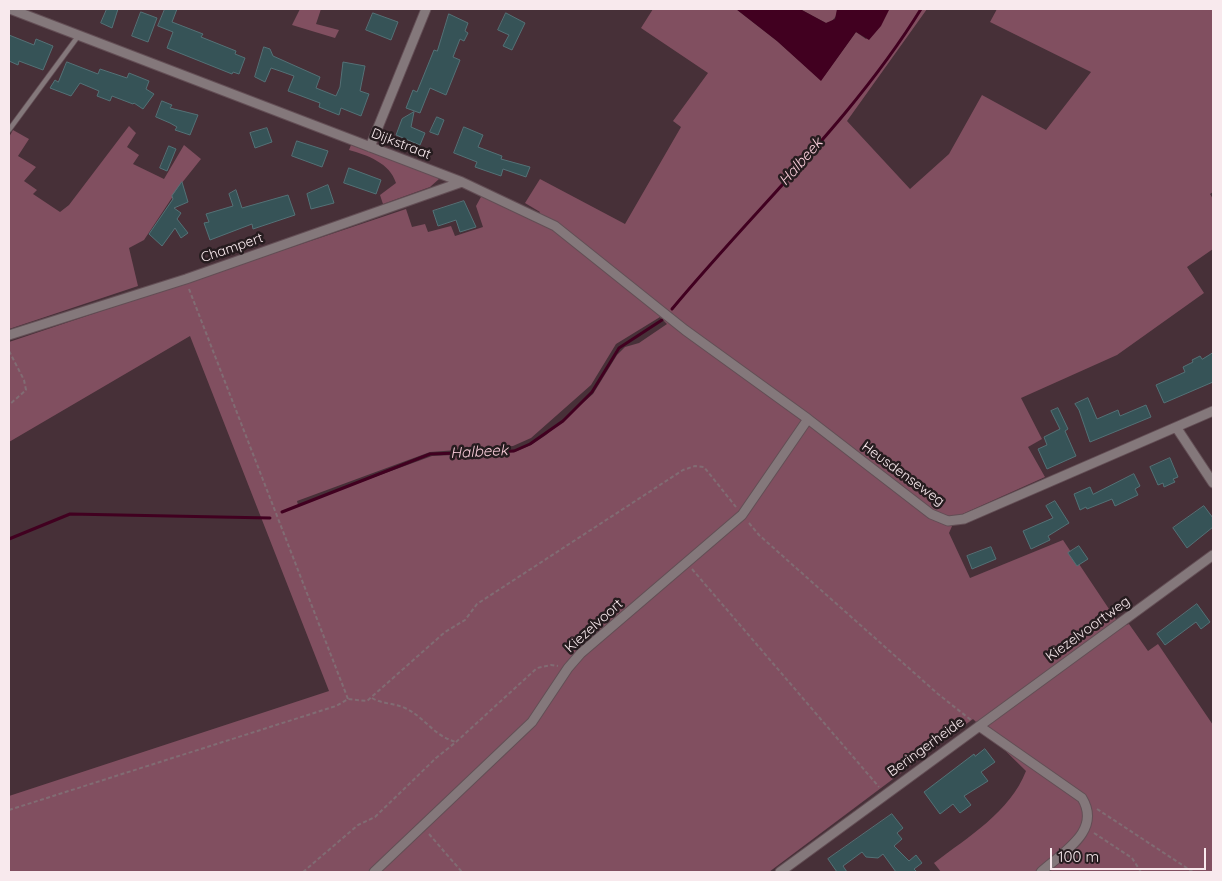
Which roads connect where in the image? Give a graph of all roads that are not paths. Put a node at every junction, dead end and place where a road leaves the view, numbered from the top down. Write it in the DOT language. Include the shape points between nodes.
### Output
graph roads {
  1 [pos="10,9"];
  2 [pos="426,9"];
  3 [pos="79,35"];
  4 [pos="9,130"];
  5 [pos="370,146"];
  6 [pos="462,182"];
  7 [pos="685,330"];
  8 [pos="9,335"];
  9 [pos="1213,412"];
  10 [pos="808,420"];
  11 [pos="1176,427"];
  12 [pos="1213,483"];
  13 [pos="1213,555"];
  14 [pos="979,726"];
  15 [pos="374,872"];
  16 [pos="780,872"];
  17 [pos="1041,872"];
  1 -- 3 [label="street, Dijkstraat"];
  2 -- 5 [label="street"];
  3 -- 4 [label="lane"];
  3 -- 5 [label="street, Dijkstraat"];
  5 -- 6 [label="street, Dijkstraat"];
  6 -- 7 [label="street, Dijkstraat" via="555,226"];
  6 -- 8 [label="street, Champert" via="186,279"];
  7 -- 10 [label="street, Heusdenseweg"];
  9 -- 11 [label="street, Heusdenseweg"];
  10 -- 11 [label="street, Heusdenseweg" via="931,514 948,521 964,519"];
  10 -- 15 [label="street, Kiezelvoort" via="742,515 581,654 532,722"];
  11 -- 12 [label="street"];
  13 -- 14 [label="street, Kiezelvoortweg"];
  14 -- 16 [label="street, Beringerheide"];
  14 -- 17 [label="street, Beringerheide" via="1082,798 1087,807 1088,825"];
}
